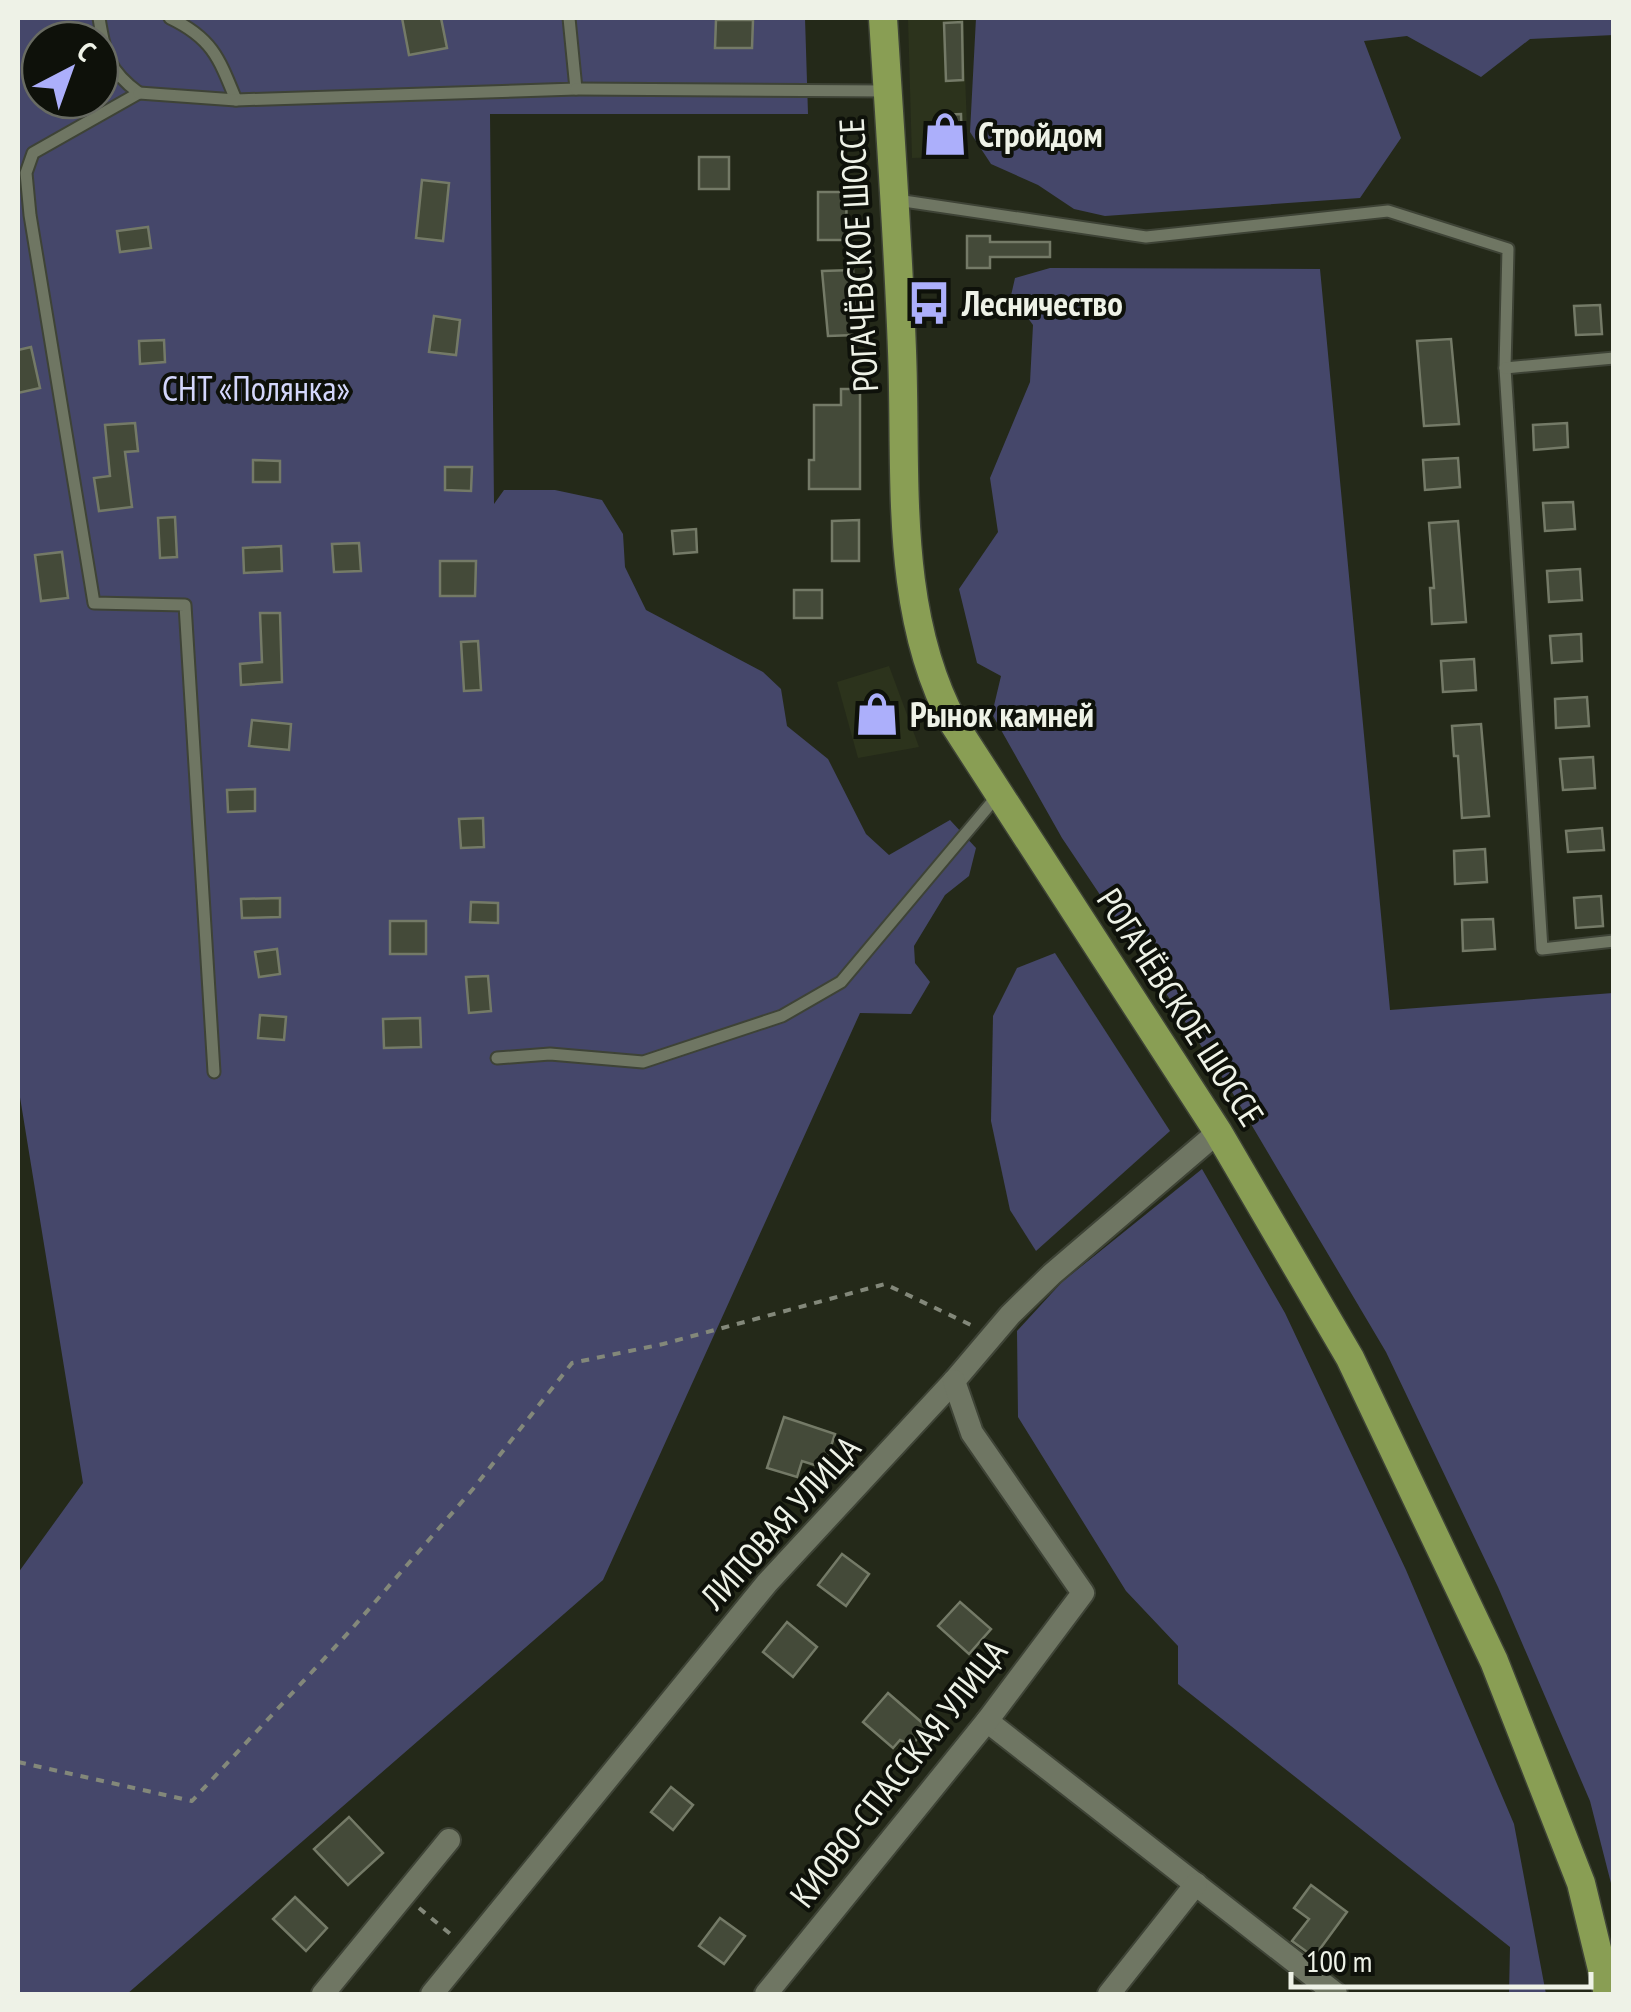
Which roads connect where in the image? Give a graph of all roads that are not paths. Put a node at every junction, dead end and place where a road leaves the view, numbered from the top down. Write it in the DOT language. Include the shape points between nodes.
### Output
graph roads {
  1 [pos="99,18"];
  2 [pos="170,18"];
  3 [pos="569,18"];
  4 [pos="883,18"];
  5 [pos="576,89"];
  6 [pos="888,91"];
  7 [pos="140,93"];
  8 [pos="236,100"];
  9 [pos="893,200"];
  10 [pos="1614,358"];
  11 [pos="1505,368"];
  12 [pos="998,796"];
  13 [pos="1614,941"];
  14 [pos="497,1058"];
  15 [pos="214,1072"];
  16 [pos="1218,1132"];
  17 [pos="954,1381"];
  18 [pos="986,1721"];
  19 [pos="448,1840"];
  20 [pos="1196,1884"];
  21 [pos="323,1994"];
  22 [pos="432,1994"];
  23 [pos="766,1994"];
  24 [pos="1110,1994"];
  25 [pos="1336,1994"];
  26 [pos="1608,1994"];
  1 -- 7 [label="lane" via="118,77"];
  2 -- 8 [label="lane" via="198,31 218,56"];
  3 -- 5 [label="lane"];
  4 -- 6 [label="main road, РОГАЧЁВСКОЕ ШОССЕ"];
  5 -- 6 [label="lane"];
  5 -- 8 [label="lane"];
  6 -- 9 [label="main road, РОГАЧЁВСКОЕ ШОССЕ"];
  7 -- 8 [label="lane"];
  7 -- 15 [label="lane" via="33,154 26,173 94,604 185,605"];
  9 -- 11 [label="lane" via="1146,237 1388,211 1508,249"];
  9 -- 12 [label="main road, РОГАЧЁВСКОЕ ШОССЕ" via="904,508 920,633 944,705"];
  10 -- 11 [label="lane"];
  11 -- 13 [label="lane" via="1542,950"];
  12 -- 14 [label="lane" via="841,982 782,1016 644,1062 550,1054"];
  12 -- 16 [label="main road, РОГАЧЁВСКОЕ ШОССЕ"];
  16 -- 17 [label="street, ЛИПОВАЯ УЛИЦА" via="1052,1274"];
  16 -- 26 [label="main road, РОГАЧЁВСКОЕ ШОССЕ" via="1350,1358 1494,1661 1580,1883"];
  17 -- 18 [label="street, КИОВО-СПАССКАЯ УЛИЦА" via="972,1433 1083,1593"];
  17 -- 22 [label="street, ЛИПОВАЯ УЛИЦА" via="767,1583"];
  18 -- 20 [label="street"];
  18 -- 23 [label="street, КИОВО-СПАССКАЯ УЛИЦА"];
  19 -- 21 [label="street"];
  20 -- 24 [label="street"];
  20 -- 25 [label="street"];
}
